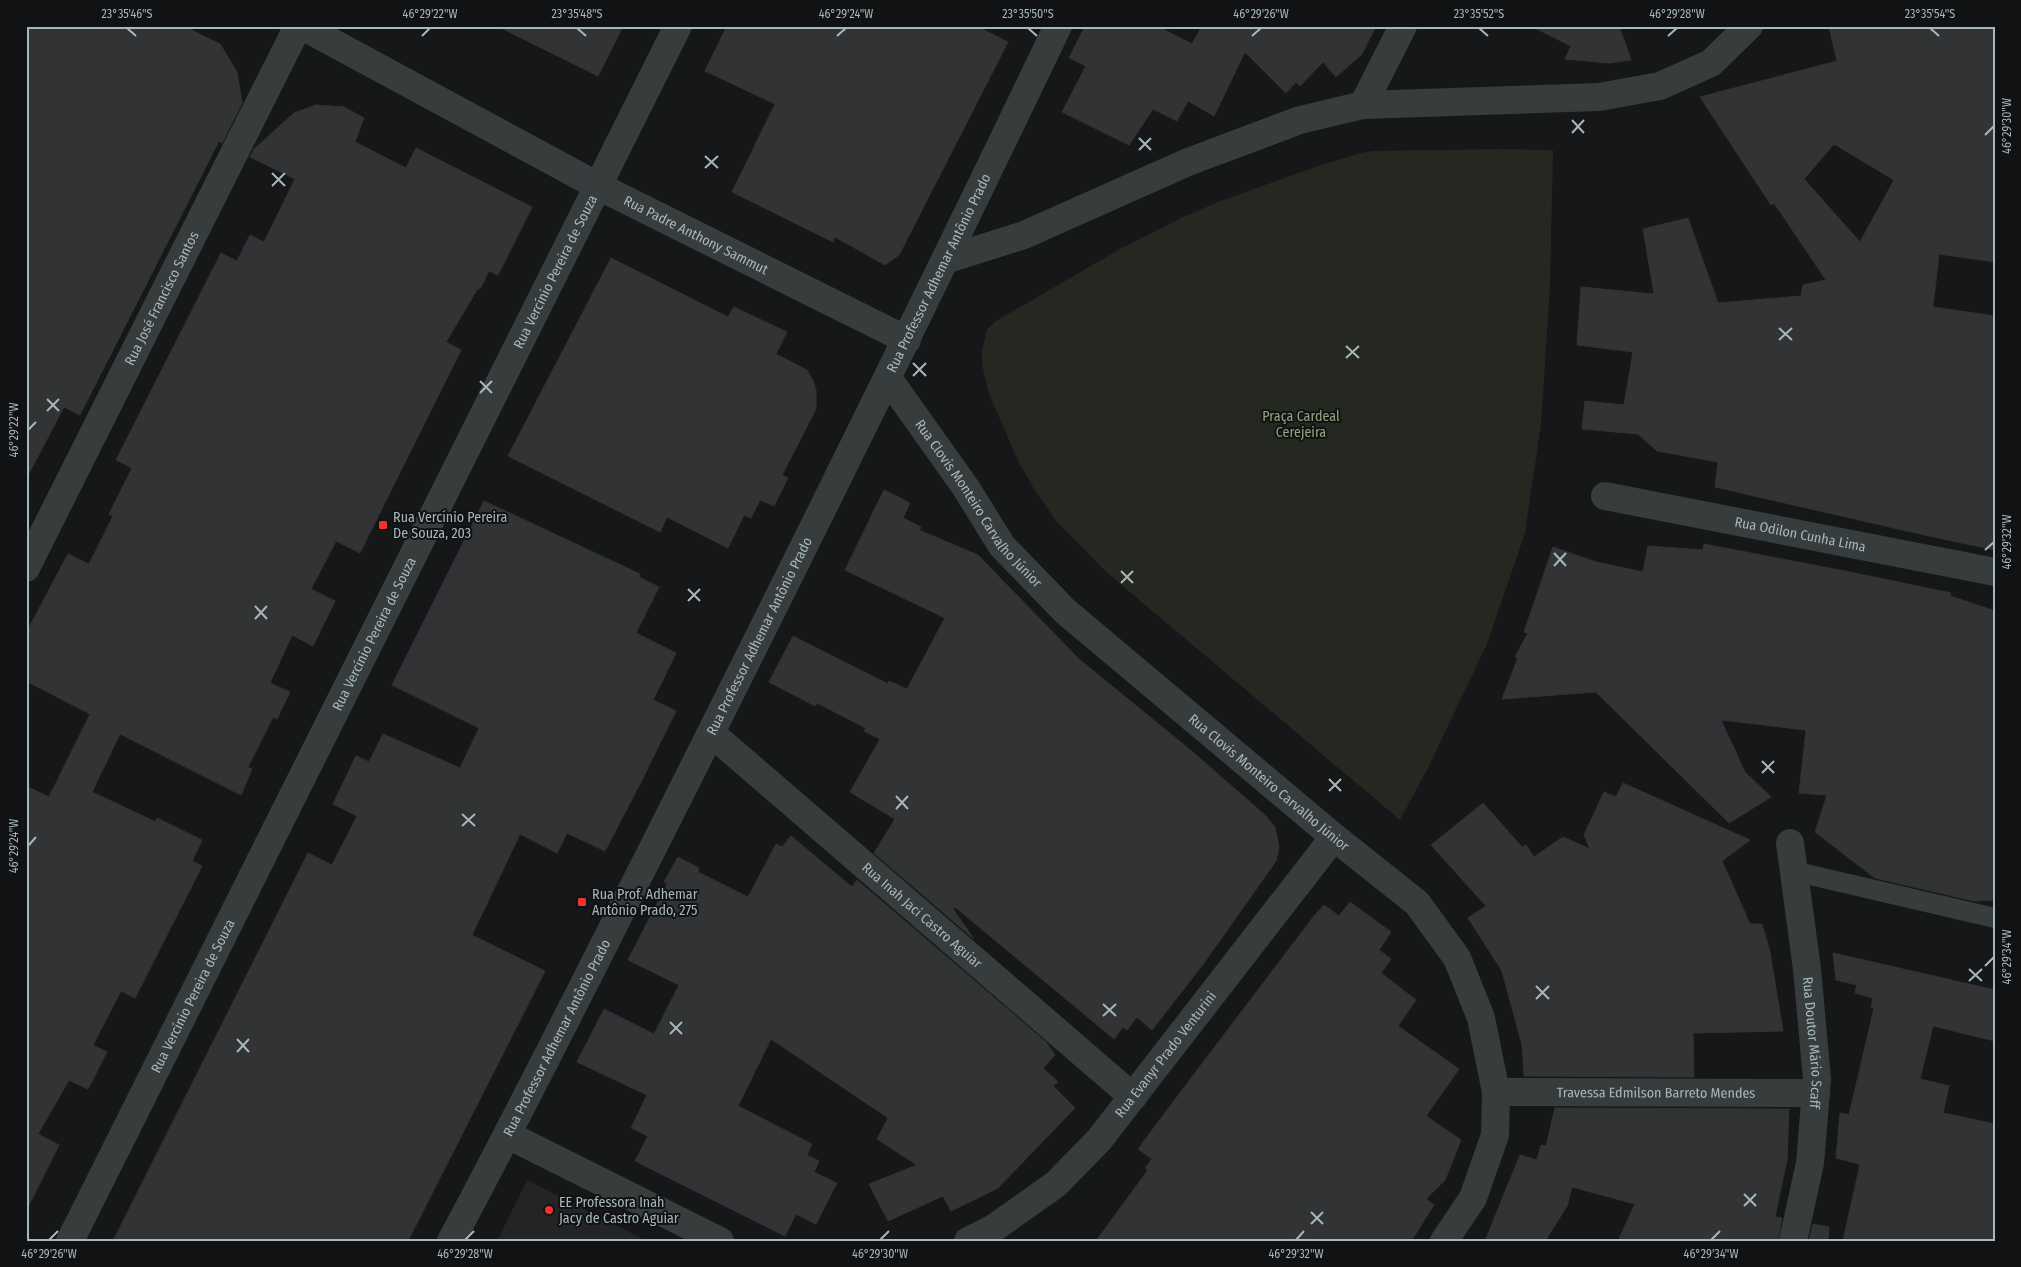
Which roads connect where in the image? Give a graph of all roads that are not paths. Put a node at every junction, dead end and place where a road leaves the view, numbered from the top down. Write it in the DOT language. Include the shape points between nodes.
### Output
graph roads {
  1 [pos="298,26"];
  2 [pos="302,26"];
  3 [pos="678,26"];
  4 [pos="1058,26"];
  5 [pos="1403,26"];
  6 [pos="1749,26"];
  7 [pos="1363,105"];
  8 [pos="598,186"];
  9 [pos="945,260"];
  10 [pos="907,340"];
  11 [pos="888,378"];
  12 [pos="1605,496"];
  13 [pos="26,568"];
  14 [pos="1995,572"];
  15 [pos="711,733"];
  16 [pos="1334,837"];
  17 [pos="1790,843"];
  18 [pos="1794,871"];
  19 [pos="1995,918"];
  20 [pos="1496,1092"];
  21 [pos="1816,1093"];
  22 [pos="1133,1097"];
  23 [pos="508,1135"];
  24 [pos="70,1241"];
  25 [pos="451,1241"];
  26 [pos="720,1241"];
  27 [pos="968,1241"];
  28 [pos="1444,1241"];
  29 [pos="1793,1241"];
  1 -- 13 [label="street, Rua José Francisco Santos"];
  2 -- 8 [label="street, Rua Padre Anthony Sammut"];
  3 -- 8 [label="street, Rua Vercínio Pereira de Souza"];
  4 -- 9 [label="street, Rua Professor Adhemar Antônio Prado"];
  5 -- 7 [label="street"];
  6 -- 7 [label="street" via="1711,63 1660,86 1599,97"];
  7 -- 9 [label="street" via="1292,123 1188,162 1024,235"];
  8 -- 10 [label="street, Rua Padre Anthony Sammut"];
  8 -- 24 [label="street, Rua Vercínio Pereira de Souza"];
  9 -- 10 [label="street, Rua Professor Adhemar Antônio Prado"];
  10 -- 11 [label="street, Rua Professor Adhemar Antônio Prado"];
  11 -- 15 [label="street, Rua Professor Adhemar Antônio Prado"];
  11 -- 16 [label="street, Rua Clovis Monteiro Carvalho Júnior" via="966,488 1002,546 1023,568 1065,611"];
  12 -- 14 [label="street, Rua Odilon Cunha Lima"];
  15 -- 22 [label="street, Rua Inah Jaci Castro Aguiar"];
  15 -- 23 [label="street, Rua Professor Adhemar Antônio Prado"];
  16 -- 20 [label="street, Rua Clovis Monteiro Carvalho Júnior" via="1417,903 1457,958 1481,1018"];
  16 -- 22 [label="street, Rua Evanyr Prado Venturini"];
  17 -- 18 [label="street, Rua Doutor Mário Scaff"];
  18 -- 19 [label="lane"];
  18 -- 21 [label="street, Rua Doutor Mário Scaff" via="1807,970"];
  20 -- 21 [label="street, Travessa Edmilson Barreto Mendes"];
  20 -- 28 [label="street, Rua Clovis Monteiro Carvalho Júnior" via="1495,1135 1473,1198"];
  21 -- 29 [label="street, Rua Doutor Mário Scaff" via="1810,1163"];
  22 -- 27 [label="street, Rua Evanyr Prado Venturini" via="1099,1140 1056,1184 994,1228"];
  23 -- 25 [label="street, Rua Professor Adhemar Antônio Prado"];
  23 -- 26 [label="street"];
}
